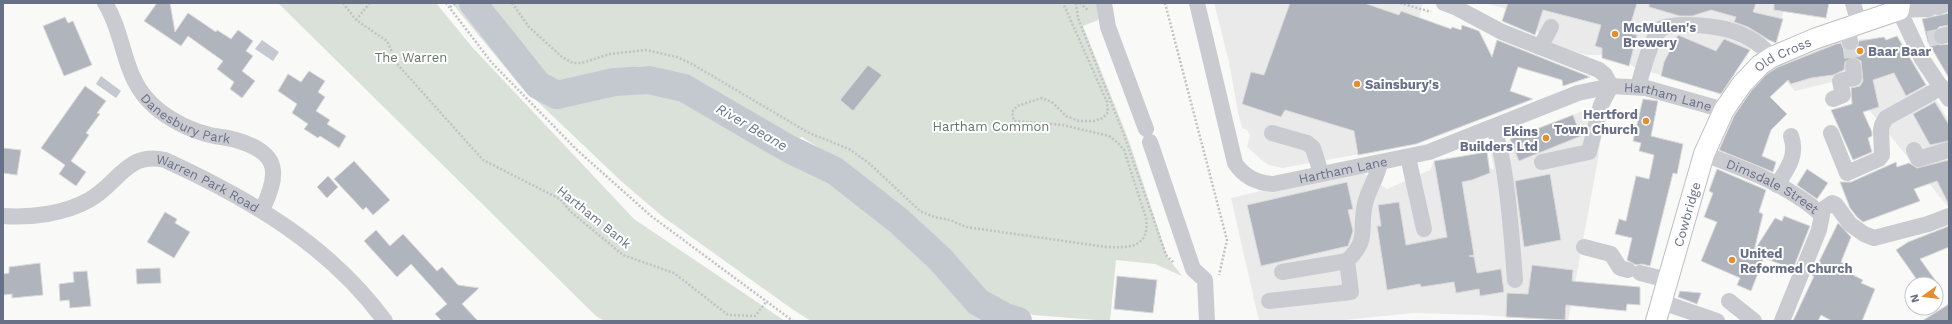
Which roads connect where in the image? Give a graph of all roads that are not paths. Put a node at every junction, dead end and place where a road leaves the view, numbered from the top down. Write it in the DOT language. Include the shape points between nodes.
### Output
graph roads {
  1 [pos="105,3"];
  2 [pos="1197,3"];
  3 [pos="1444,3"];
  4 [pos="1853,3"];
  5 [pos="1900,6"];
  6 [pos="1938,6"];
  7 [pos="1105,10"];
  8 [pos="1551,27"];
  9 [pos="1852,31"];
  10 [pos="1933,38"];
  11 [pos="1540,46"];
  12 [pos="1772,57"];
  13 [pos="1853,66"];
  14 [pos="1611,86"];
  15 [pos="1638,87"];
  16 [pos="1945,93"];
  17 [pos="1833,99"];
  18 [pos="1724,110"];
  19 [pos="1492,128"];
  20 [pos="1272,132"];
  21 [pos="1831,133"];
  22 [pos="1791,136"];
  23 [pos="1914,150"];
  24 [pos="1948,150"];
  25 [pos="1704,154"];
  26 [pos="1408,157"];
  27 [pos="1542,162"];
  28 [pos="1380,163"];
  29 [pos="1321,173"];
  30 [pos="1777,185"];
  31 [pos="262,210"];
  32 [pos="1819,212"];
  33 [pos="3,216"];
  34 [pos="1949,216"];
  35 [pos="1424,229"];
  36 [pos="1584,247"];
  37 [pos="1347,261"];
  38 [pos="1282,272"];
  39 [pos="1515,280"];
  40 [pos="1668,280"];
  41 [pos="1269,301"];
  42 [pos="1729,301"];
  43 [pos="1662,302"];
  44 [pos="385,321"];
  45 [pos="1207,321"];
  46 [pos="1656,321"];
  47 [pos="1717,321"];
  48 [pos="1754,321"];
  49 [pos="1782,321"];
  1 -- 31 [label="street, Danesbury Park" via="120,35 132,77 148,101 190,129 236,140 265,153 270,160 274,178"];
  2 -- 29 [label="street, Hartham Lane" via="1235,164 1252,179 1262,183 1273,184"];
  3 -- 11 [label="street, Hartham Lane" via="1502,32"];
  4 -- 9 [label="street"];
  5 -- 6 [label="street"];
  5 -- 9 [label="main road, Old Cross"];
  5 -- 10 [label="street"];
  7 -- 45 [label="street" via="1108,27 1193,268 1212,281"];
  8 -- 11 [label="street"];
  9 -- 12 [label="main road, Old Cross"];
  10 -- 16 [label="street" via="1922,59"];
  11 -- 14 [label="street, Hartham Lane" via="1599,70"];
  12 -- 15 [label="street" via="1763,47 1722,27 1679,25 1663,28 1655,36"];
  12 -- 18 [label="main road, Old Cross" via="1750,75"];
  13 -- 17 [label="street" via="1854,78 1840,81 1843,95"];
  14 -- 15 [label="street, Hartham Lane"];
  14 -- 19 [label="street, Hartham Lane" via="1578,94"];
  14 -- 27 [label="street" via="1601,105 1589,152"];
  15 -- 18 [label="street, Hartham Lane"];
  16 -- 21 [label="street" via="1886,118 1882,125 1882,155 1879,159 1847,173"];
  18 -- 25 [label="main road, Cowbridge"];
  19 -- 26 [label="street, Hartham Lane" via="1429,152"];
  19 -- 39 [label="street" via="1498,139 1507,195"];
  20 -- 29 [label="street" via="1307,143 1312,148"];
  22 -- 30 [label="street" via="1794,145 1793,159"];
  23 -- 24 [label="street" via="1918,159"];
  25 -- 30 [label="street, Dimsdale Street" via="1751,171"];
  25 -- 40 [label="main road, Cowbridge"];
  26 -- 28 [label="street, Hartham Lane"];
  26 -- 35 [label="street"];
  28 -- 29 [label="street, Hartham Lane"];
  28 -- 37 [label="street" via="1378,175 1365,203 1361,243"];
  30 -- 32 [label="street, Dimsdale Street"];
  31 -- 33 [label="street, Warren Park Road" via="180,167 154,157 135,162 90,200 69,209 32,216"];
  31 -- 44 [label="street, Warren Park Road" via="340,269"];
  32 -- 34 [label="street" via="1832,203 1850,224 1874,238"];
  32 -- 49 [label="street, Dimsdale Street" via="1822,215 1820,230"];
  36 -- 40 [label="street" via="1611,254 1620,268"];
  37 -- 38 [label="street"];
  37 -- 41 [label="street" via="1351,292"];
  40 -- 43 [label="main road, Cowbridge"];
  42 -- 48 [label="street"];
  43 -- 46 [label="main road, Cowbridge"];
  43 -- 47 [label="street"];
}
